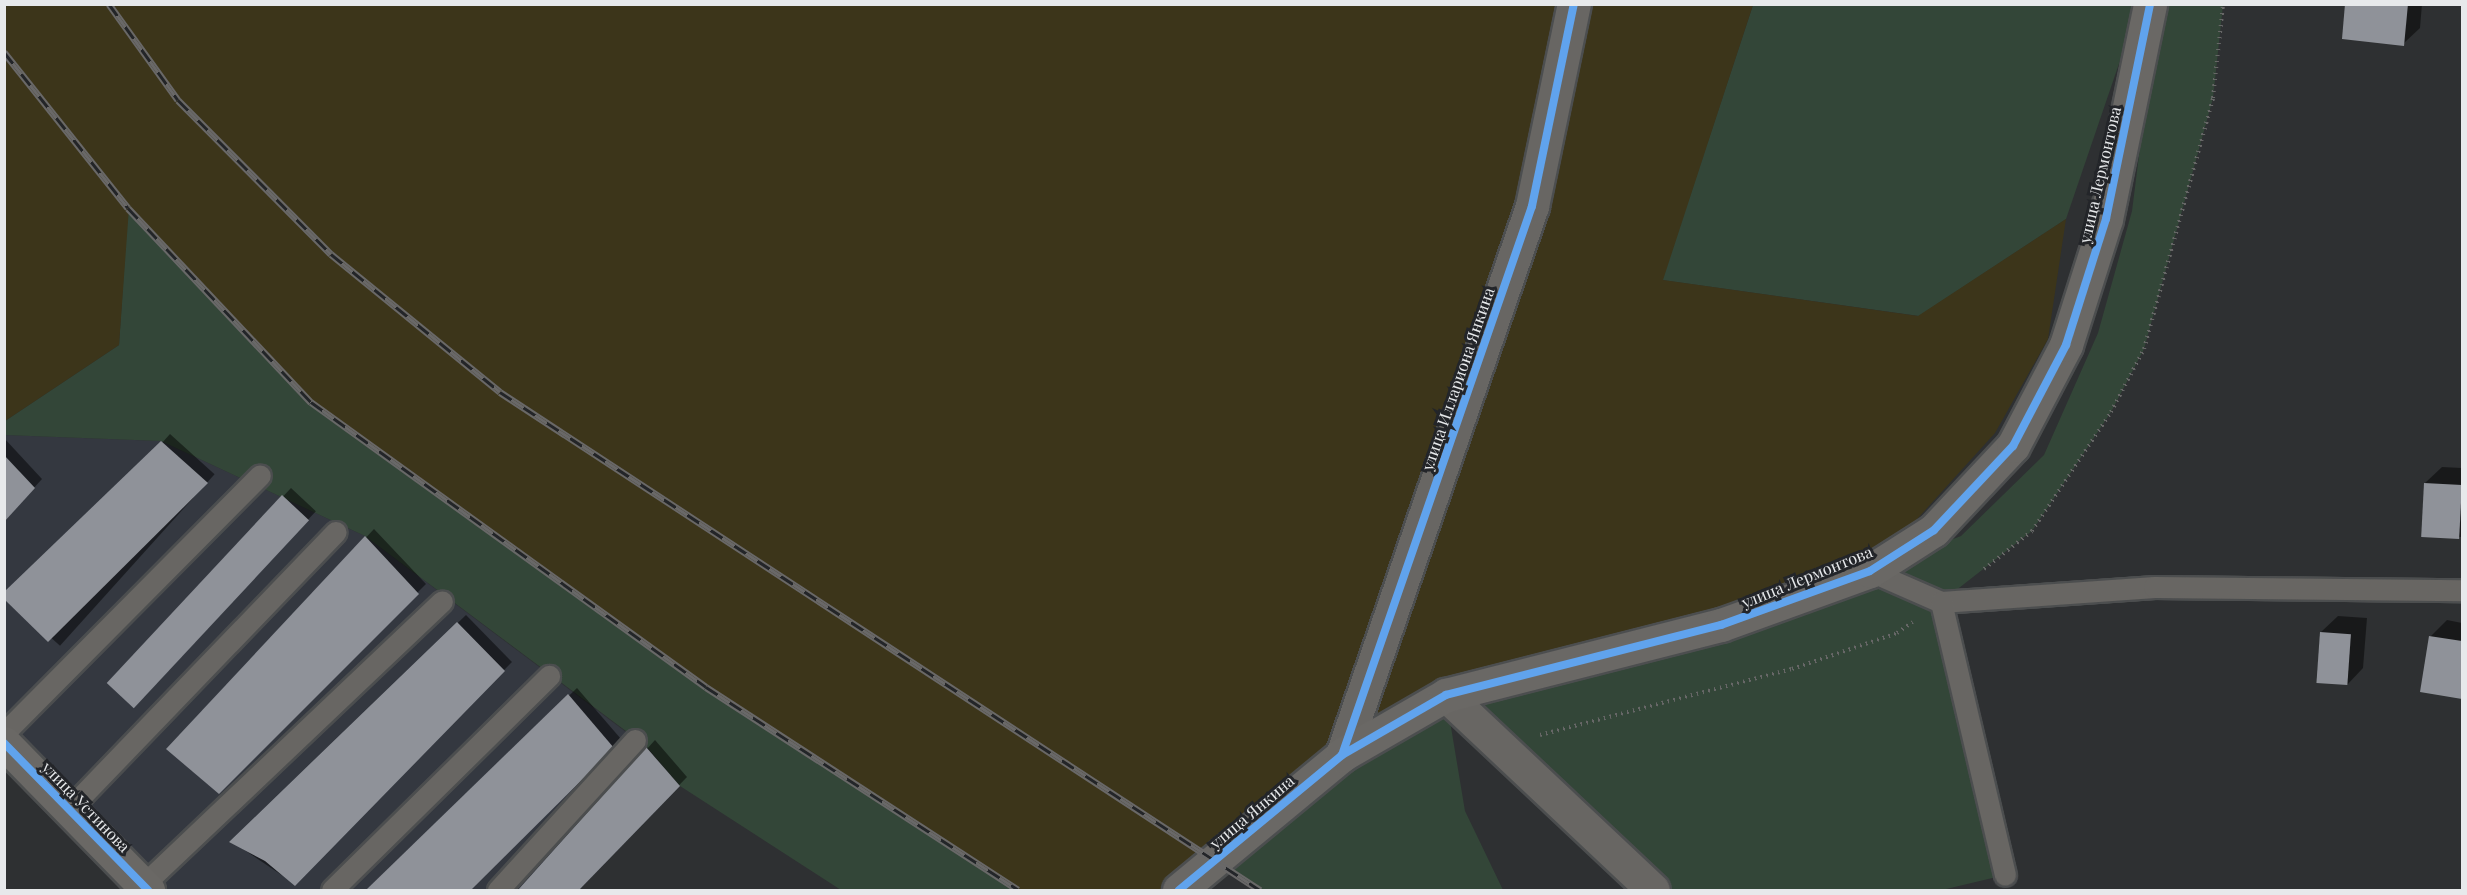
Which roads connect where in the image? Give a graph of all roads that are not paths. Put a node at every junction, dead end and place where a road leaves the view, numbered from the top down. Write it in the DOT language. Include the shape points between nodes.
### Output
graph roads {
  1 [pos="1574,4"];
  2 [pos="2150,4"];
  3 [pos="260,475"];
  4 [pos="336,532"];
  5 [pos="1870,570"];
  6 [pos="2463,590"];
  7 [pos="442,601"];
  8 [pos="1941,602"];
  9 [pos="549,676"];
  10 [pos="1446,695"];
  11 [pos="4,733"];
  12 [pos="635,740"];
  13 [pos="4,743"];
  14 [pos="1342,755"];
  15 [pos="70,808"];
  16 [pos="2005,874"];
  17 [pos="146,888"];
  18 [pos="332,891"];
  19 [pos="498,891"];
  20 [pos="1179,891"];
  21 [pos="1653,891"];
  1 -- 14 [label="street, улица Иллариона Янкина" via="1532,206"];
  2 -- 5 [label="street, улица Лермонтова" via="2106,219 2066,345 2013,446 1934,530"];
  3 -- 11 [label="lane"];
  4 -- 15 [label="lane"];
  5 -- 8 [label="lane"];
  5 -- 10 [label="street, улица Лермонтова" via="1721,625"];
  6 -- 8 [label="lane" via="2154,587"];
  7 -- 17 [label="lane"];
  8 -- 16 [label="lane"];
  9 -- 18 [label="lane"];
  10 -- 14 [label="street, улица Лермонтова"];
  10 -- 21 [label="street"];
  12 -- 19 [label="lane"];
  13 -- 15 [label="street, улица Устинова"];
  14 -- 20 [label="street, улица Янкина"];
  15 -- 17 [label="street, улица Устинова"];
}
